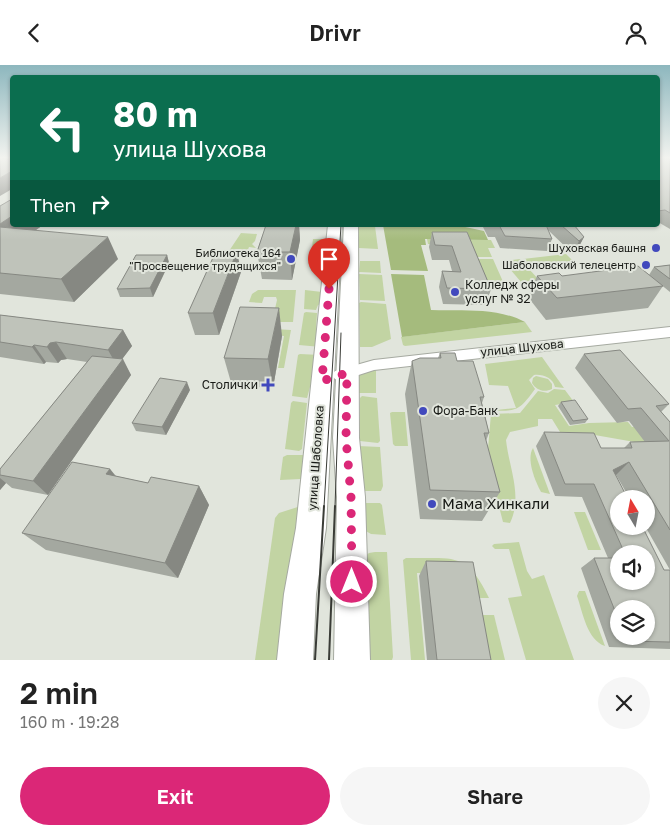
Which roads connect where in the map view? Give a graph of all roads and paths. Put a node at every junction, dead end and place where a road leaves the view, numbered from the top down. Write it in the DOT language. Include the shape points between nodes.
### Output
graph roads {
  1 [pos="335,227"];
  2 [pos="351,227"];
  3 [pos="670,332"];
  4 [pos="348,368"];
  5 [pos="295,660"];
  6 [pos="352,660"];
  1 -- 4 [label="main road, улица Шаболовка"];
  2 -- 4 [label="main road, улица Шаболовка"];
  3 -- 4 [label="street, улица Шухова"];
  4 -- 5 [label="main road, улица Шаболовка" via="311,528 300,594"];
  4 -- 6 [label="main road, улица Шаболовка" via="346,438 351,497"];
}
